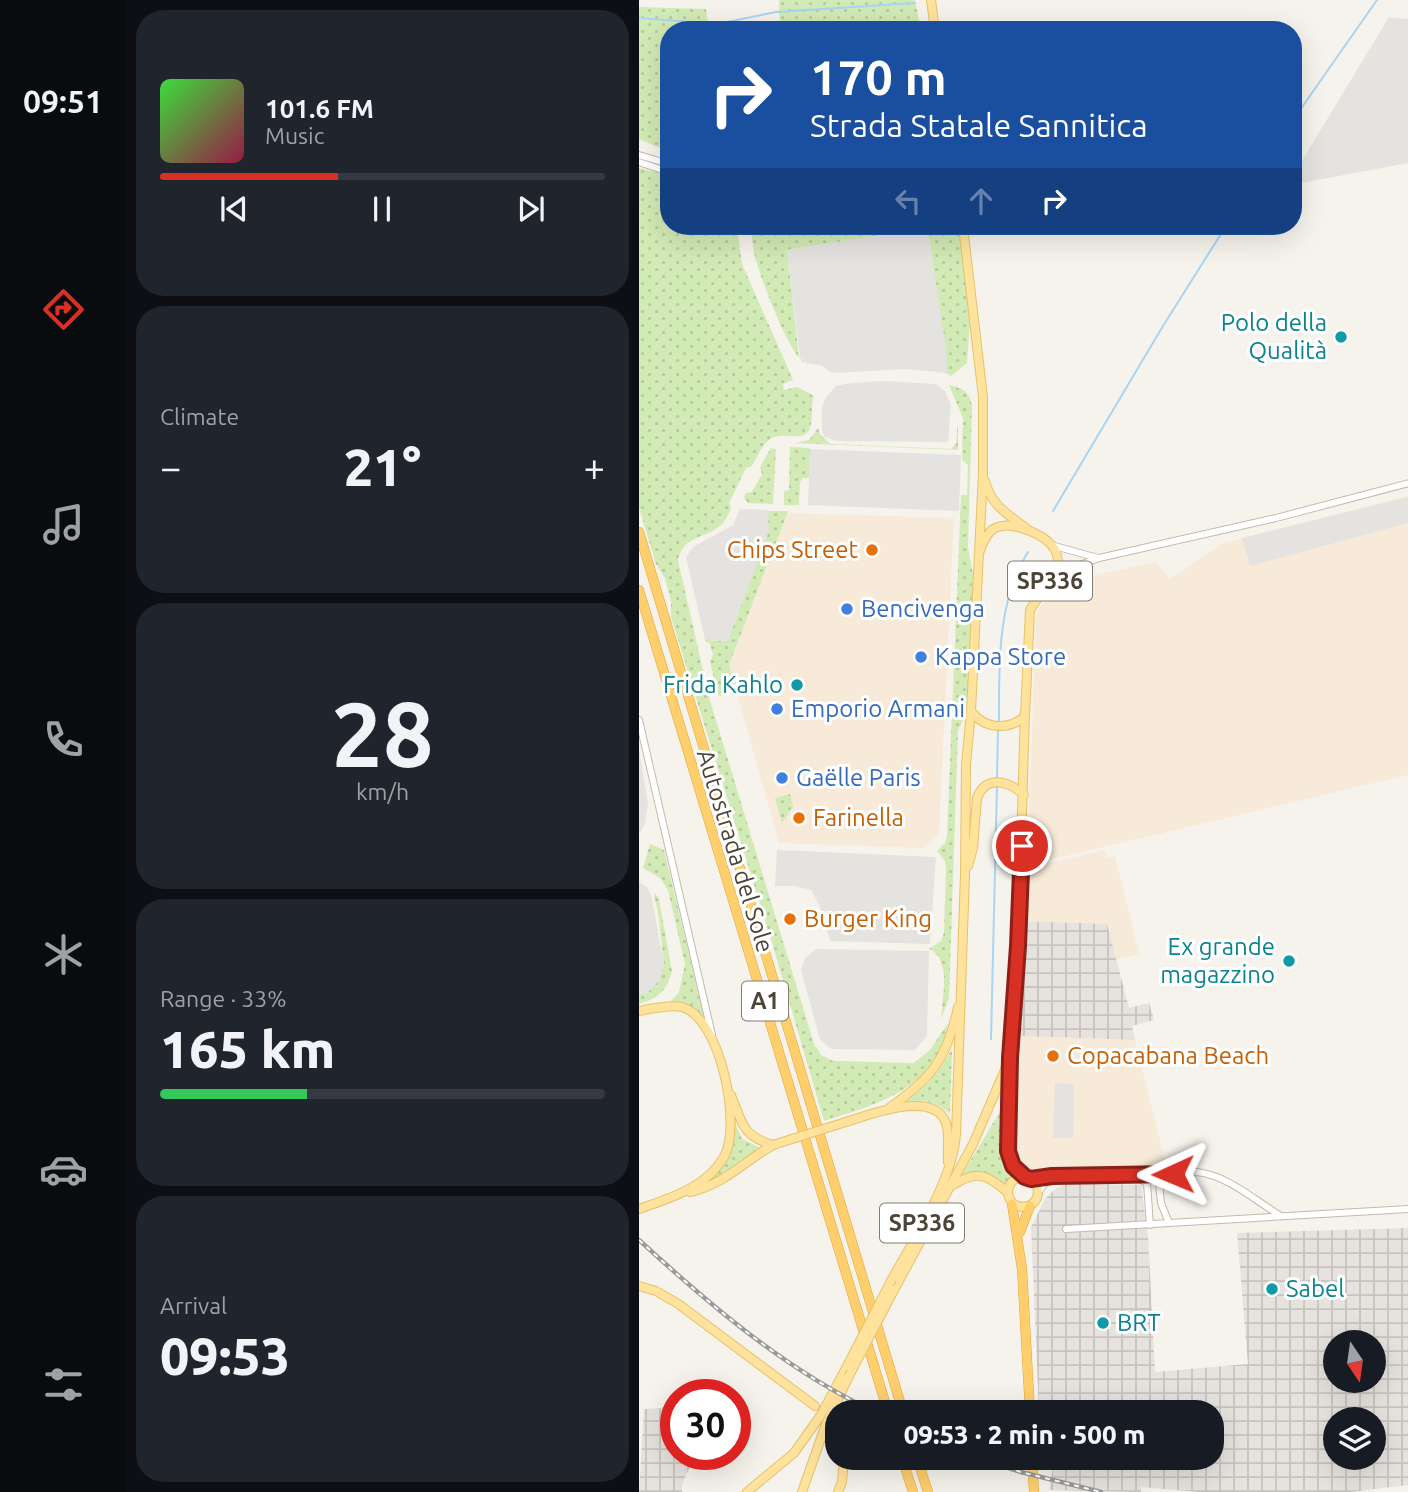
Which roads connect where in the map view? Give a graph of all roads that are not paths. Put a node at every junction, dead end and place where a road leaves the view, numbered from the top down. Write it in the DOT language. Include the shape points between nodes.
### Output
graph roads {
  1 [pos="931,0"];
  2 [pos="934,21"];
  3 [pos="639,155"];
  4 [pos="660,161"];
  5 [pos="639,162"];
  6 [pos="660,169"];
  7 [pos="964,235"];
  8 [pos="983,474"];
  9 [pos="1408,483"];
  10 [pos="1028,530"];
  11 [pos="639,532"];
  12 [pos="1051,545"];
  13 [pos="1099,558"];
  14 [pos="977,563"];
  15 [pos="1050,581"];
  16 [pos="639,590"];
  17 [pos="971,712"];
  18 [pos="1025,713"];
  19 [pos="639,720"];
  20 [pos="1024,795"];
  21 [pos="965,875"];
  22 [pos="960,992"];
  23 [pos="639,1011"];
  24 [pos="714,1044"];
  25 [pos="1010,1058"];
  26 [pos="727,1086"];
  27 [pos="886,1110"];
  28 [pos="773,1144"];
  29 [pos="948,1164"];
  30 [pos="1173,1174"];
  31 [pos="1127,1175"];
  32 [pos="1070,1177"];
  33 [pos="1028,1178"];
  34 [pos="950,1186"];
  35 [pos="687,1192"];
  36 [pos="1008,1192"];
  37 [pos="1038,1193"];
  38 [pos="1012,1203"];
  39 [pos="1030,1206"];
  40 [pos="1408,1209"];
  41 [pos="639,1211"];
  42 [pos="1282,1217"];
  43 [pos="1169,1223"];
  44 [pos="1150,1225"];
  45 [pos="1066,1229"];
  46 [pos="1019,1237"];
  47 [pos="639,1286"];
  48 [pos="884,1400"];
  49 [pos="899,1400"];
  50 [pos="1029,1400"];
  51 [pos="815,1406"];
  52 [pos="843,1470"];
  53 [pos="906,1470"];
  54 [pos="921,1470"];
  55 [pos="1033,1470"];
  56 [pos="1034,1491"];
  57 [pos="747,1492"];
  58 [pos="802,1492"];
  59 [pos="838,1492"];
  60 [pos="913,1492"];
  61 [pos="928,1492"];
  1 -- 2 [label="main road"];
  3 -- 4 [label="street"];
  5 -- 6 [label="street"];
  7 -- 8 [label="main road, SP336" via="983,397"];
  8 -- 10 [label="main road" via="991,499"];
  8 -- 14 [label="main road, SP336"];
  9 -- 13 [label="street"];
  10 -- 12 [label="main road, SP336"];
  10 -- 14 [label="main road, SP336" via="995,528 986,537"];
  11 -- 49 [label="highway, Autostrada del Sole / A1"];
  12 -- 13 [label="street"];
  12 -- 15 [label="main road, SP336" via="1058,567"];
  13 -- 15 [label="street"];
  14 -- 17 [label="main road"];
  15 -- 18 [label="main road, SP336" via="1030,610"];
  16 -- 48 [label="highway, Autostrada del Sole / A1"];
  17 -- 18 [label="main road" via="990,726 1015,724"];
  17 -- 21 [label="main road, SP336"];
  18 -- 20 [label="main road, SP336"];
  19 -- 24 [label="street"];
  20 -- 21 [label="main road" via="998,782 980,790"];
  20 -- 25 [label="main road, SP336"];
  21 -- 22 [label="main road, SP336"];
  22 -- 27 [label="main road, SP336" via="949,1041 939,1062 924,1081"];
  22 -- 29 [label="main road, SP336" via="956,1135"];
  23 -- 24 [label="main road" via="681,1007 698,1017"];
  24 -- 26 [label="main road"];
  25 -- 33 [label="main road" via="1008,1151 1013,1166"];
  25 -- 34 [label="main road, SP336"];
  26 -- 28 [label="main road" via="744,1128 758,1140"];
  26 -- 35 [label="main road" via="731,1123 725,1156"];
  27 -- 28 [label="main road, SP336, bridge"];
  27 -- 29 [label="main road, SP336" via="923,1106 934,1110 947,1127"];
  28 -- 35 [label="main road" via="724,1180"];
  29 -- 57 [label="main road, SP336, bridge" via="821,1415 794,1453"];
  30 -- 31 [label="street"];
  30 -- 42 [label="street" via="1212,1174"];
  30 -- 43 [label="street" via="1159,1183"];
  31 -- 32 [label="street"];
  31 -- 44 [label="street" via="1147,1183"];
  32 -- 33 [label="street"];
  32 -- 37 [label="street" via="1044,1184"];
  33 -- 36 [label="main road" via="1013,1181"];
  33 -- 37 [label="main road"];
  34 -- 36 [label="main road" via="983,1175"];
  34 -- 58 [label="main road, SP336, bridge" via="848,1376"];
  35 -- 41 [label="main road"];
  36 -- 38 [label="main road"];
  37 -- 39 [label="main road"];
  38 -- 39 [label="main road"];
  38 -- 46 [label="highway"];
  39 -- 46 [label="highway"];
  40 -- 42 [label="street"];
  42 -- 43 [label="street"];
  43 -- 44 [label="street"];
  44 -- 45 [label="street"];
  46 -- 50 [label="highway"];
  47 -- 51 [label="main road" via="677,1303"];
  52 -- 59 [label="main road"];
  53 -- 60 [label="highway"];
  54 -- 61 [label="highway"];
  55 -- 56 [label="highway"];
}
